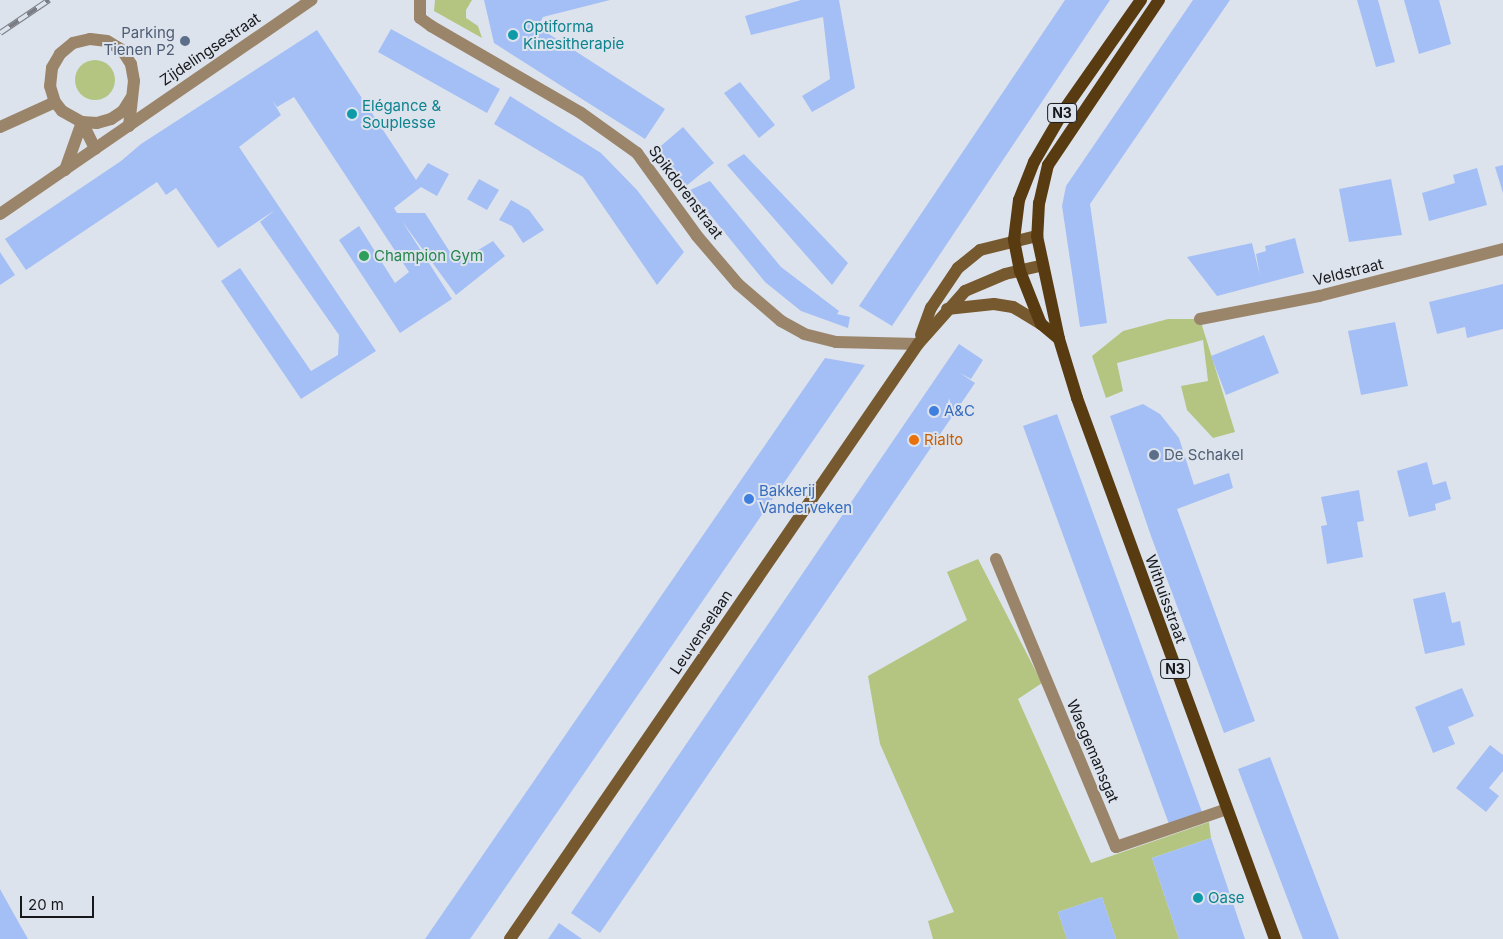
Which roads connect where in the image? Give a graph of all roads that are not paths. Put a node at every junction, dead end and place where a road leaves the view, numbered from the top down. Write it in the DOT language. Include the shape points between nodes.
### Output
graph roads {
  1 [pos="311,0"];
  2 [pos="420,0"];
  3 [pos="1141,0"];
  4 [pos="1159,0"];
  5 [pos="131,98"];
  6 [pos="55,102"];
  7 [pos="82,122"];
  8 [pos="129,126"];
  9 [pos="0,127"];
  10 [pos="95,149"];
  11 [pos="65,170"];
  12 [pos="0,214"];
  13 [pos="1037,236"];
  14 [pos="1014,240"];
  15 [pos="1503,249"];
  16 [pos="1044,265"];
  17 [pos="1020,271"];
  18 [pos="947,309"];
  19 [pos="1200,319"];
  20 [pos="1041,324"];
  21 [pos="1059,339"];
  22 [pos="918,344"];
  23 [pos="996,559"];
  24 [pos="1227,809"];
  25 [pos="510,939"];
  26 [pos="1275,939"];
  1 -- 8 [label="street, Zijdelingsestraat"];
  2 -- 22 [label="street, Spikdorenstraat" via="420,18 431,26 581,113 637,154 697,236 738,284 781,321 804,334 836,342"];
  3 -- 14 [label="main road, N3" via="1066,107 1034,162 1019,200"];
  4 -- 13 [label="main road, N3" via="1048,165 1039,203"];
  5 -- 6 [label="street" via="134,81 131,64 122,50 107,41 90,39 73,43 60,54 52,68 50,86"];
  5 -- 7 [label="street" via="111,119"];
  5 -- 8 [label="street"];
  6 -- 7 [label="street" via="62,111"];
  6 -- 9 [label="street"];
  7 -- 10 [label="street"];
  7 -- 11 [label="street"];
  8 -- 10 [label="street, Zijdelingsestraat"];
  10 -- 11 [label="street, Zijdelingsestraat"];
  11 -- 12 [label="street, Zijdelingsestraat"];
  13 -- 14 [label="street, Leuvenselaan"];
  13 -- 16 [label="main road, N3"];
  14 -- 17 [label="main road, N3"];
  14 -- 22 [label="street, Leuvenselaan" via="980,250 958,268 930,308"];
  15 -- 19 [label="street, Veldstraat" via="1319,296"];
  16 -- 17 [label="street, Leuvenselaan"];
  16 -- 21 [label="main road, Withuisstraat / N3"];
  17 -- 18 [label="street, Leuvenselaan" via="965,291"];
  17 -- 20 [label="main road, N3"];
  18 -- 20 [label="street" via="994,304 1012,307"];
  18 -- 22 [label="street, Leuvenselaan"];
  20 -- 21 [label="main road, N3"];
  21 -- 24 [label="main road, Withuisstraat / N3" via="1121,522"];
  22 -- 25 [label="street, Leuvenselaan"];
  23 -- 24 [label="street, Waegemansgat" via="1116,846"];
  24 -- 26 [label="main road, Withuisstraat / N3"];
}
